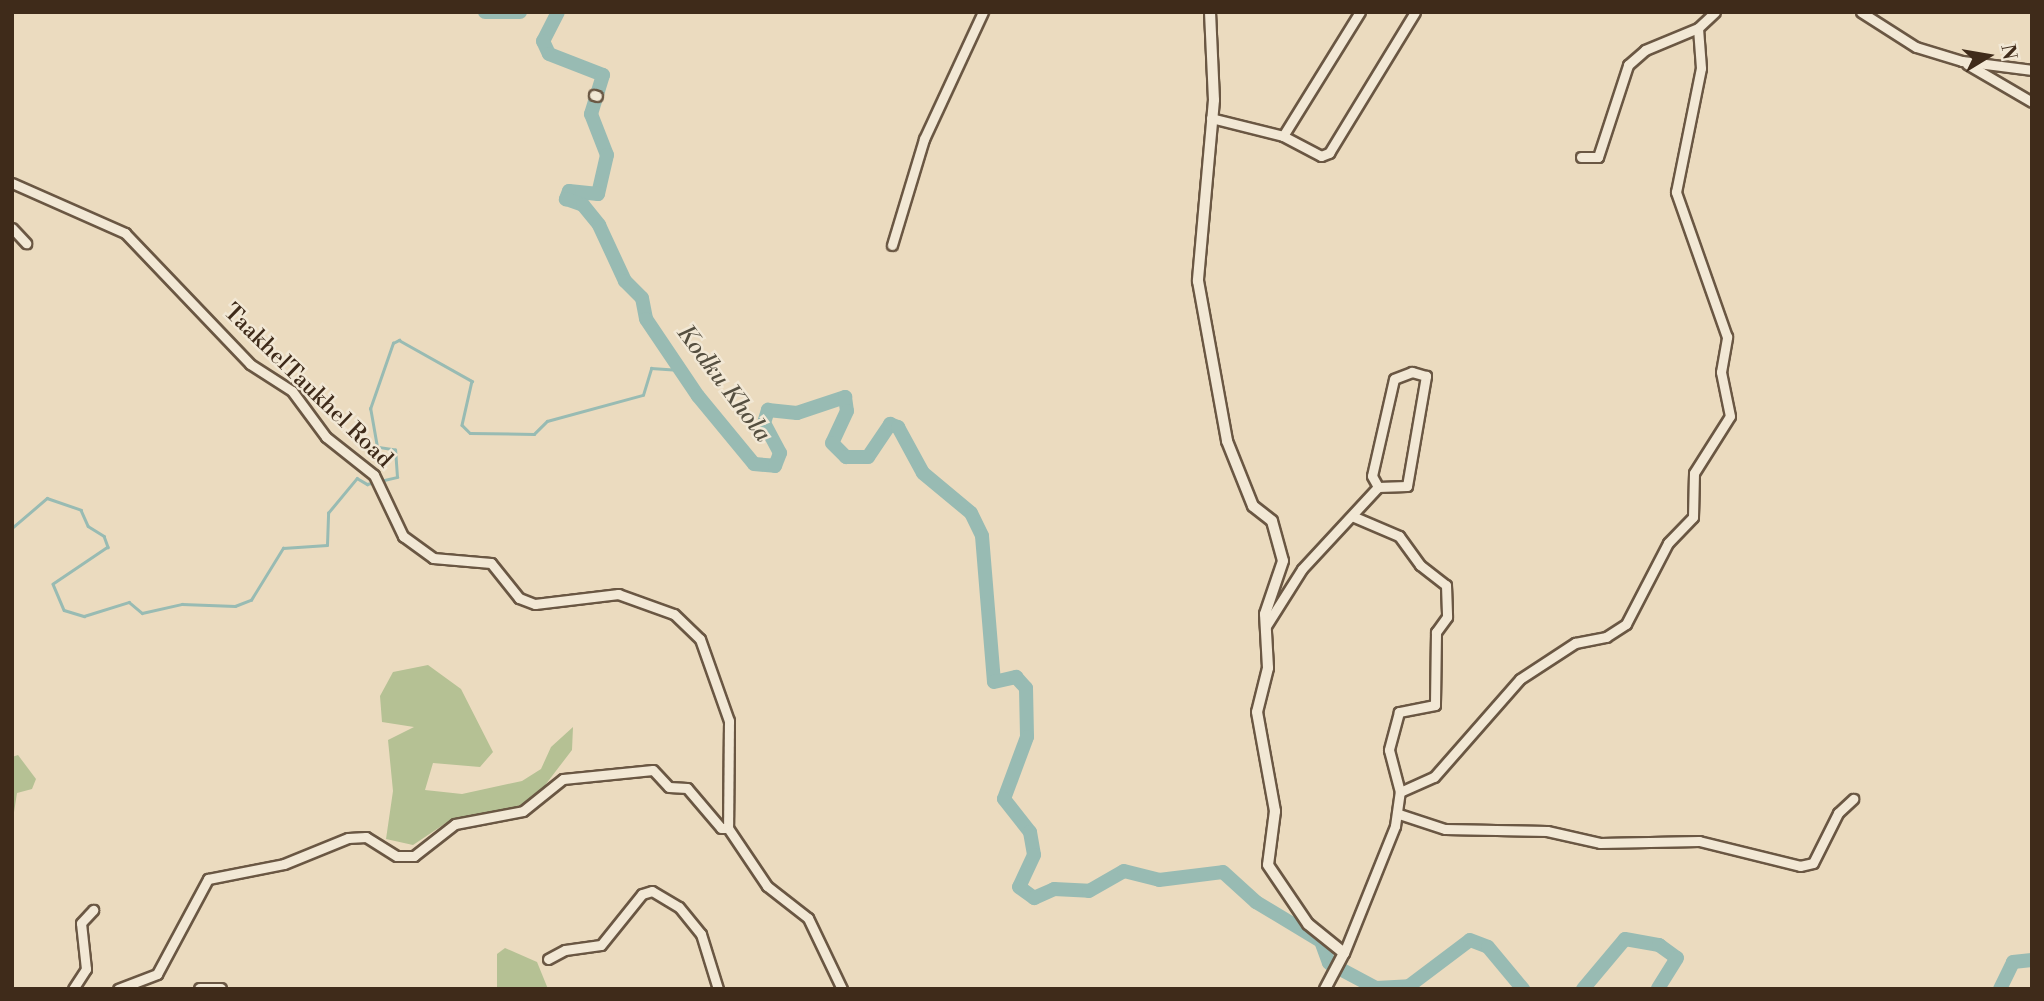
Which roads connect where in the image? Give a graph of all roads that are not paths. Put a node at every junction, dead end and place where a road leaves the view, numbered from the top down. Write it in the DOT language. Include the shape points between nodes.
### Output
graph roads {
  1 [pos="983,12"];
  2 [pos="1210,12"];
  3 [pos="1360,12"];
  4 [pos="1415,12"];
  5 [pos="1715,12"];
  6 [pos="1861,12"];
  7 [pos="1698,28"];
  8 [pos="1962,61"];
  9 [pos="2032,69"];
  10 [pos="2032,102"];
  11 [pos="1211,118"];
  12 [pos="1283,136"];
  13 [pos="1581,157"];
  14 [pos="12,183"];
  15 [pos="12,228"];
  16 [pos="26,243"];
  17 [pos="892,245"];
  18 [pos="1378,487"];
  19 [pos="1352,516"];
  20 [pos="1266,626"];
  21 [pos="1400,792"];
  22 [pos="1853,799"];
  23 [pos="1399,814"];
  24 [pos="727,828"];
  25 [pos="93,910"];
  26 [pos="1343,956"];
  27 [pos="548,959"];
  28 [pos="73,989"];
  29 [pos="118,989"];
  30 [pos="200,989"];
  31 [pos="221,989"];
  32 [pos="718,989"];
  33 [pos="842,989"];
  34 [pos="1325,989"];
  1 -- 17 [label="street" via="924,139 905,193 903,226"];
  2 -- 11 [label="street"];
  3 -- 12 [label="street"];
  4 -- 12 [label="street" via="1329,153 1321,156"];
  5 -- 7 [label="street"];
  6 -- 8 [label="street" via="1916,47"];
  7 -- 13 [label="street" via="1645,50 1628,65 1598,157"];
  7 -- 21 [label="street" via="1701,68 1675,192 1727,337 1721,372 1730,416 1694,473 1693,517 1668,543 1626,624 1606,637 1575,643 1520,679 1434,778"];
  8 -- 9 [label="street"];
  8 -- 10 [label="street"];
  11 -- 12 [label="street"];
  11 -- 20 [label="street" via="1198,281 1227,441 1253,506 1272,521 1283,561"];
  14 -- 24 [label="street, TaakhelTaukhel Road" via="125,233 250,364 292,391 326,437 374,475 403,536 433,558 491,563 519,598 535,604 618,594 674,614 700,639 729,721"];
  15 -- 16 [label="street"];
  18 -- 18 [label="street" via="1372,476 1394,379 1412,372 1426,376 1408,486"];
  18 -- 19 [label="street"];
  19 -- 20 [label="street" via="1302,569"];
  19 -- 21 [label="street" via="1399,536 1420,565 1446,585 1447,617 1436,632 1435,705 1399,712 1389,750"];
  20 -- 26 [label="street" via="1268,668 1257,712 1275,811 1268,865 1308,924"];
  21 -- 23 [label="street"];
  22 -- 23 [label="street" via="1838,813 1813,863 1800,866 1699,841 1600,843 1547,831 1445,829"];
  23 -- 26 [label="street"];
  24 -- 29 [label="street" via="721,828 687,788 669,787 653,770 563,779 523,811 455,824 414,856 397,856 366,837 348,838 284,864 208,879 157,974"];
  24 -- 33 [label="street" via="767,886 808,918"];
  25 -- 28 [label="street" via="81,923 86,969"];
  26 -- 34 [label="street"];
  27 -- 32 [label="street" via="565,950 601,945 642,894 652,891 679,907 701,934"];
  30 -- 31 [label="street"];
}
